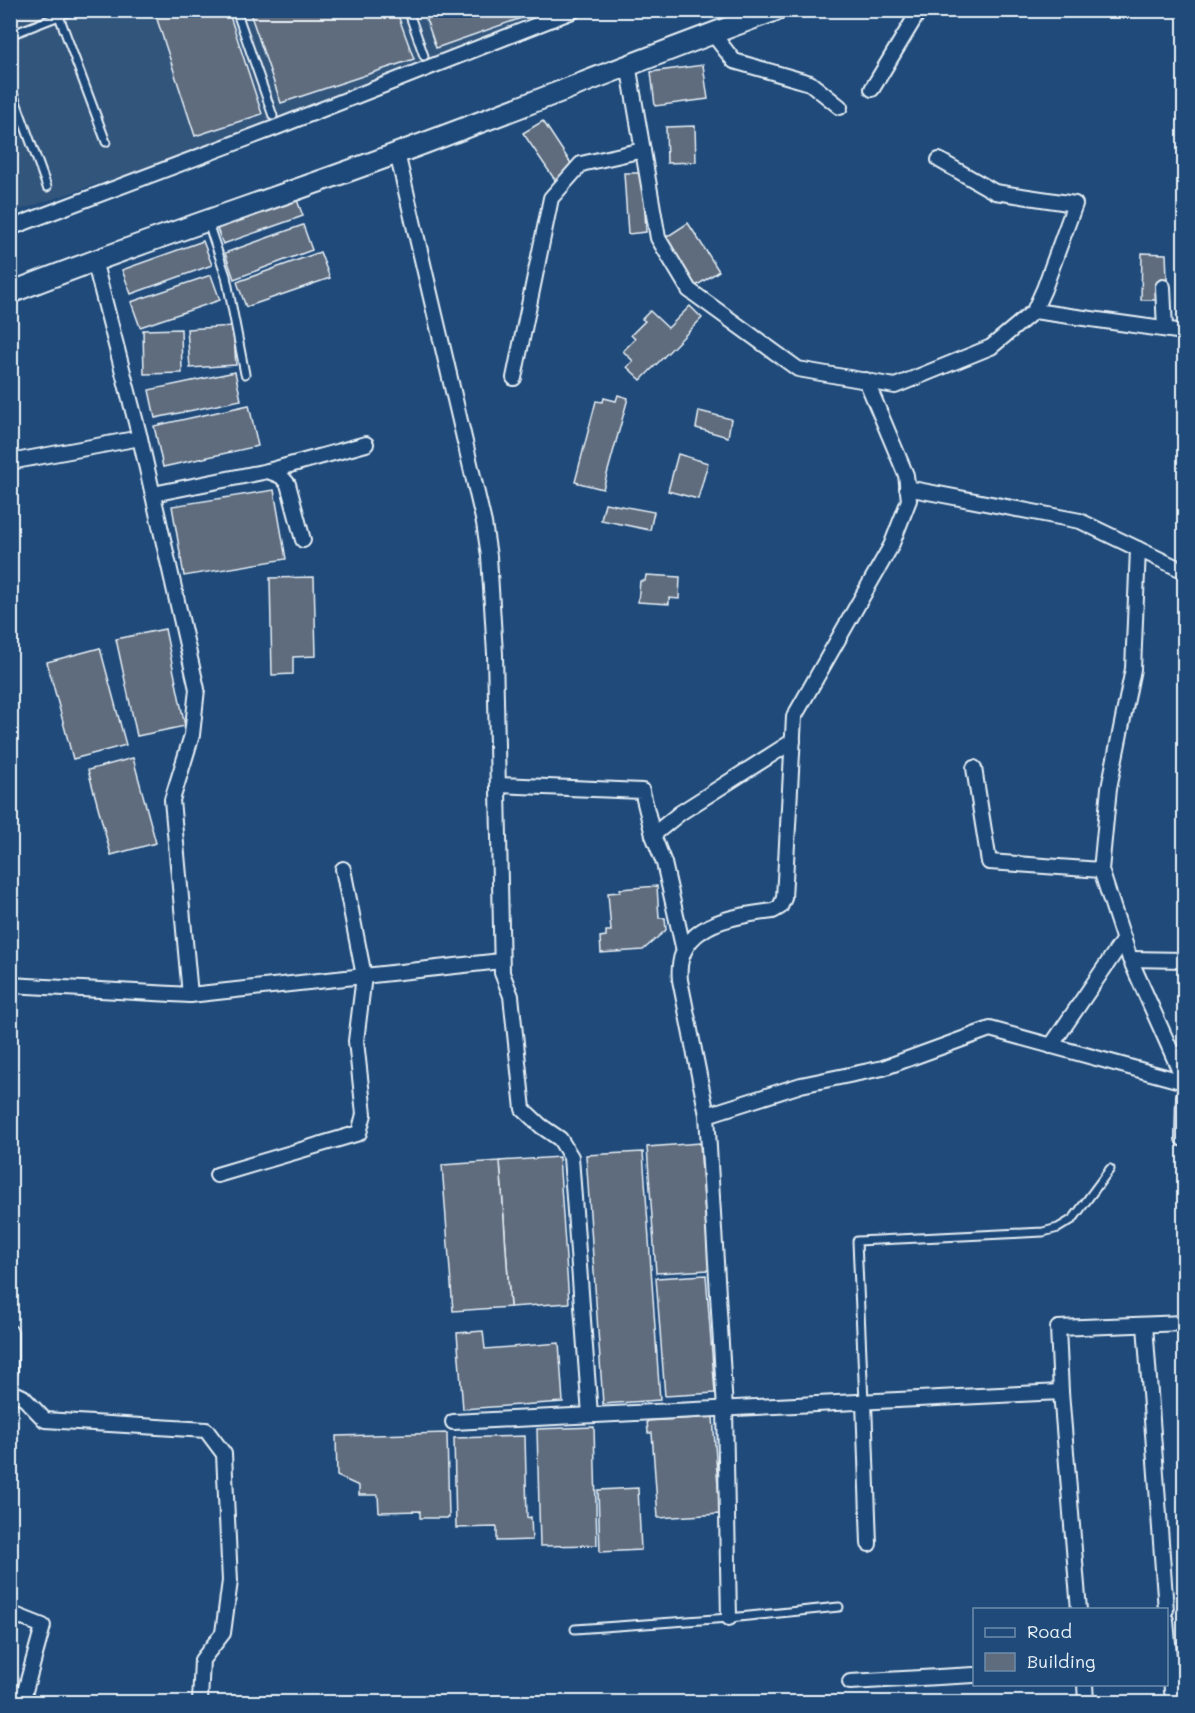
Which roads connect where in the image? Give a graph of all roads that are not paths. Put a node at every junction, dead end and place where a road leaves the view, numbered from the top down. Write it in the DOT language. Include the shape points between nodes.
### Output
graph roads {
  1 [pos="74,10"];
  2 [pos="236,10"];
  3 [pos="408,10"];
  4 [pos="575,10"];
  5 [pos="776,10"];
  6 [pos="917,10"];
  7 [pos="58,13"];
  8 [pos="713,33"];
  9 [pos="10,35"];
  10 [pos="424,56"];
  11 [pos="628,64"];
  12 [pos="10,85"];
  13 [pos="872,89"];
  14 [pos="840,107"];
  15 [pos="273,116"];
  16 [pos="106,142"];
  17 [pos="643,150"];
  18 [pos="397,153"];
  19 [pos="939,160"];
  20 [pos="47,187"];
  21 [pos="207,220"];
  22 [pos="10,228"];
  23 [pos="94,260"];
  24 [pos="1163,287"];
  25 [pos="10,294"];
  26 [pos="1034,310"];
  27 [pos="1165,329"];
  28 [pos="1185,332"];
  29 [pos="245,374"];
  30 [pos="514,378"];
  31 [pos="866,380"];
  32 [pos="140,438"];
  33 [pos="366,444"];
  34 [pos="10,462"];
  35 [pos="268,471"];
  36 [pos="907,488"];
  37 [pos="153,494"];
  38 [pos="303,540"];
  39 [pos="1138,549"];
  40 [pos="1185,571"];
  41 [pos="793,741"];
  42 [pos="974,768"];
  43 [pos="498,785"];
  44 [pos="654,835"];
  45 [pos="343,869"];
  46 [pos="1101,870"];
  47 [pos="1124,939"];
  48 [pos="684,951"];
  49 [pos="1130,958"];
  50 [pos="1185,960"];
  51 [pos="501,961"];
  52 [pos="364,976"];
  53 [pos="10,985"];
  54 [pos="190,995"];
  55 [pos="1051,1046"];
  56 [pos="1185,1081"];
  57 [pos="1185,1095"];
  58 [pos="707,1115"];
  59 [pos="1185,1139"];
  60 [pos="1110,1169"];
  61 [pos="217,1175"];
  62 [pos="1185,1323"];
  63 [pos="1145,1325"];
  64 [pos="10,1332"];
  65 [pos="10,1372"];
  66 [pos="10,1391"];
  67 [pos="1061,1392"];
  68 [pos="864,1402"];
  69 [pos="725,1409"];
  70 [pos="590,1415"];
  71 [pos="453,1422"];
  72 [pos="869,1544"];
  73 [pos="839,1607"];
  74 [pos="1079,1608"];
  75 [pos="1166,1608"];
  76 [pos="10,1612"];
  77 [pos="729,1618"];
  78 [pos="574,1629"];
  79 [pos="1168,1634"];
  80 [pos="973,1675"];
  81 [pos="850,1682"];
  82 [pos="1085,1686"];
  83 [pos="22,1702"];
  84 [pos="200,1702"];
  85 [pos="1086,1702"];
  86 [pos="1173,1702"];
  1 -- 7 [label="lane"];
  2 -- 15 [label="lane"];
  3 -- 10 [label="lane"];
  4 -- 22 [label="street"];
  5 -- 8 [label="street"];
  6 -- 13 [label="street"];
  7 -- 9 [label="lane"];
  7 -- 16 [label="lane"];
  8 -- 11 [label="street"];
  8 -- 14 [label="street" via="734,61 810,83"];
  11 -- 17 [label="street"];
  11 -- 18 [label="street"];
  12 -- 20 [label="lane"];
  17 -- 30 [label="street" via="581,164 551,198"];
  17 -- 31 [label="street" via="658,238 689,290 798,369"];
  18 -- 21 [label="street"];
  18 -- 43 [label="street" via="484,523 495,654"];
  19 -- 26 [label="street" via="995,192 1075,204"];
  21 -- 23 [label="street"];
  21 -- 29 [label="lane" via="226,276"];
  23 -- 25 [label="street"];
  23 -- 32 [label="street"];
  24 -- 27 [label="street"];
  26 -- 27 [label="street"];
  26 -- 31 [label="street" via="991,347 895,386"];
  27 -- 28 [label="street"];
  31 -- 36 [label="street" via="906,475"];
  32 -- 34 [label="street"];
  32 -- 37 [label="street"];
  33 -- 35 [label="street"];
  35 -- 37 [label="street"];
  35 -- 38 [label="street" via="288,484"];
  36 -- 39 [label="street" via="1080,521"];
  36 -- 41 [label="street" via="909,500 891,546 794,717"];
  37 -- 54 [label="street" via="197,689 192,735 172,800"];
  39 -- 40 [label="street"];
  39 -- 46 [label="street" via="1133,669 1109,788"];
  41 -- 44 [label="street" via="680,813"];
  41 -- 48 [label="street" via="784,898 780,907 719,921 698,932"];
  42 -- 46 [label="street" via="989,862"];
  43 -- 44 [label="street" via="642,791"];
  43 -- 51 [label="street"];
  44 -- 48 [label="street"];
  45 -- 52 [label="street"];
  46 -- 47 [label="street"];
  47 -- 49 [label="street"];
  47 -- 55 [label="street"];
  48 -- 58 [label="street" via="680,980"];
  49 -- 50 [label="street"];
  49 -- 56 [label="street"];
  51 -- 52 [label="street"];
  51 -- 70 [label="street" via="511,996 523,1109 560,1139 572,1157"];
  52 -- 54 [label="street"];
  52 -- 61 [label="street" via="356,1041 364,1114 359,1133"];
  53 -- 54 [label="street"];
  55 -- 56 [label="street"];
  55 -- 58 [label="street" via="990,1029 882,1068 801,1085"];
  57 -- 59 [label="street"];
  58 -- 69 [label="street"];
  60 -- 68 [label="lane" via="1073,1219 1058,1228 1043,1232 857,1241"];
  62 -- 63 [label="street"];
  63 -- 67 [label="street" via="1058,1328"];
  63 -- 75 [label="street"];
  64 -- 65 [label="street"];
  66 -- 84 [label="street" via="23,1397 45,1420 206,1430 224,1454 230,1581 223,1634 202,1660"];
  67 -- 68 [label="street"];
  67 -- 74 [label="street"];
  68 -- 69 [label="street"];
  68 -- 72 [label="street"];
  69 -- 70 [label="street"];
  69 -- 77 [label="street"];
  70 -- 71 [label="street"];
  73 -- 77 [label="lane"];
  76 -- 83 [label="street" via="43,1626"];
  77 -- 78 [label="lane"];
  79 -- 86 [label="street"];
  80 -- 81 [label="street"];
  82 -- 85 [label="street"];
}
